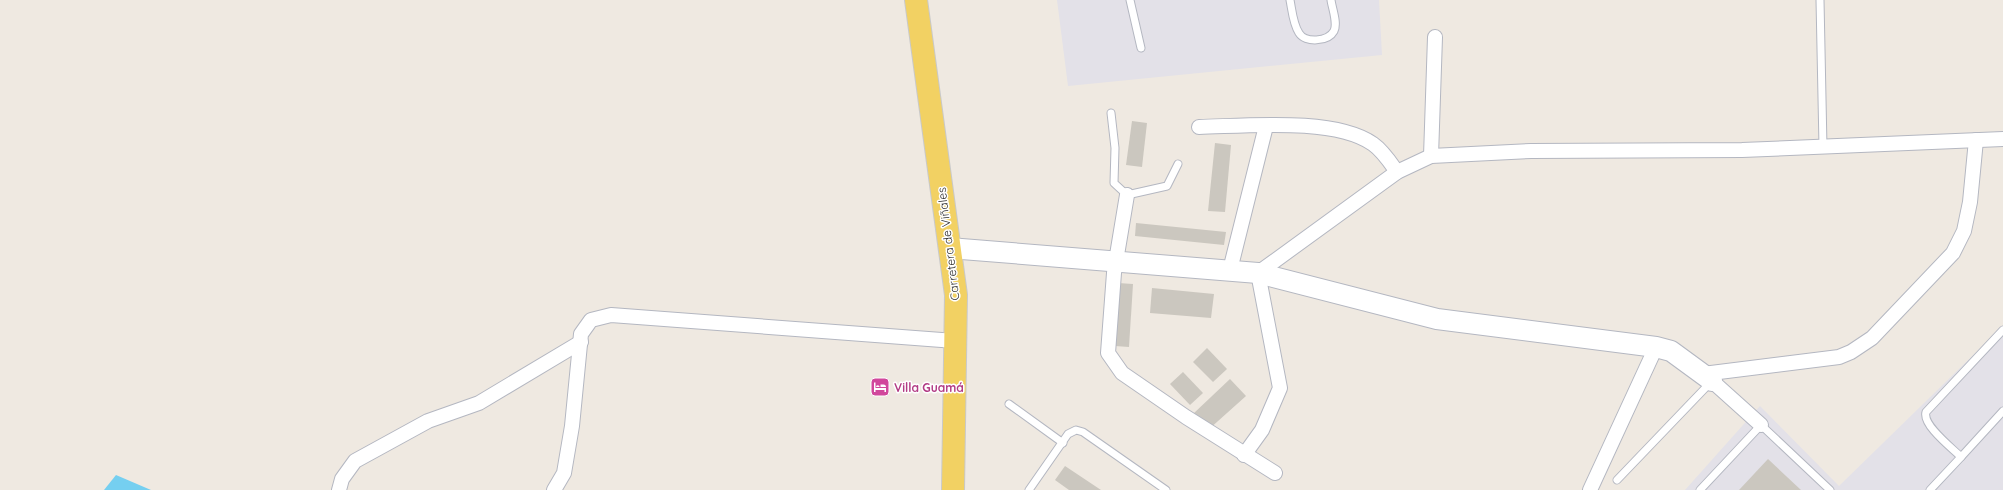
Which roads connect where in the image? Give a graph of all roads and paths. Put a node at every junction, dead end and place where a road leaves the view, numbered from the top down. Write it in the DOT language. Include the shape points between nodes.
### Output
graph roads {
  1 [pos="916,0"];
  2 [pos="1130,0"];
  3 [pos="1290,0"];
  4 [pos="1331,0"];
  5 [pos="1820,0"];
  6 [pos="1435,37"];
  7 [pos="1141,48"];
  8 [pos="1111,113"];
  9 [pos="1266,126"];
  10 [pos="1199,127"];
  11 [pos="2003,139"];
  12 [pos="1976,140"];
  13 [pos="1824,147"];
  14 [pos="1431,156"];
  15 [pos="1178,164"];
  16 [pos="1397,172"];
  17 [pos="1127,195"];
  18 [pos="949,248"];
  19 [pos="1116,261"];
  20 [pos="1230,270"];
  21 [pos="1258,273"];
  22 [pos="2003,330"];
  23 [pos="955,341"];
  24 [pos="581,342"];
  25 [pos="1656,347"];
  26 [pos="1707,378"];
  27 [pos="1009,404"];
  28 [pos="2003,411"];
  29 [pos="1760,425"];
  30 [pos="1063,443"];
  31 [pos="1244,455"];
  32 [pos="1961,457"];
  33 [pos="1274,473"];
  34 [pos="1617,480"];
  35 [pos="339,490"];
  36 [pos="554,490"];
  37 [pos="953,490"];
  38 [pos="1029,490"];
  39 [pos="1166,490"];
  40 [pos="1590,490"];
  41 [pos="1700,490"];
  42 [pos="1830,490"];
  43 [pos="1930,490"];
  1 -- 18 [label="main road, Carretera de Viñales"];
  2 -- 7 [label="lane"];
  3 -- 4 [label="lane" via="1296,28 1302,38 1309,40 1322,39 1334,31"];
  5 -- 13 [label="lane"];
  6 -- 14 [label="street"];
  8 -- 17 [label="lane" via="1115,148 1114,183"];
  9 -- 10 [label="street"];
  9 -- 16 [label="street" via="1299,125 1327,128 1361,138 1374,144"];
  9 -- 20 [label="street"];
  11 -- 12 [label="street"];
  12 -- 13 [label="street"];
  12 -- 26 [label="street" via="1970,202 1964,230 1953,253 1872,338 1839,357"];
  13 -- 14 [label="street" via="1531,151"];
  14 -- 16 [label="street"];
  15 -- 17 [label="lane" via="1167,186"];
  16 -- 21 [label="street"];
  17 -- 19 [label="street"];
  18 -- 19 [label="street"];
  18 -- 23 [label="main road, Carretera de Viñales" via="956,295"];
  19 -- 20 [label="street"];
  19 -- 31 [label="street" via="1108,353 1122,373"];
  20 -- 21 [label="street"];
  21 -- 25 [label="street" via="1437,319"];
  21 -- 31 [label="street" via="1280,388 1262,430"];
  22 -- 32 [label="lane" via="1926,412 1928,424"];
  23 -- 24 [label="street" via="611,315 591,320 582,334"];
  23 -- 37 [label="main road, Carretera de Viñales"];
  24 -- 35 [label="street" via="479,403 428,421 355,461 342,479"];
  24 -- 36 [label="street" via="564,473"];
  25 -- 26 [label="street" via="1671,351"];
  25 -- 40 [label="street"];
  26 -- 29 [label="street"];
  26 -- 34 [label="lane"];
  27 -- 30 [label="lane"];
  28 -- 32 [label="lane"];
  29 -- 41 [label="lane"];
  29 -- 42 [label="lane"];
  30 -- 38 [label="lane"];
  30 -- 39 [label="lane" via="1073,431 1080,430"];
  31 -- 33 [label="street"];
  32 -- 43 [label="lane"];
}
